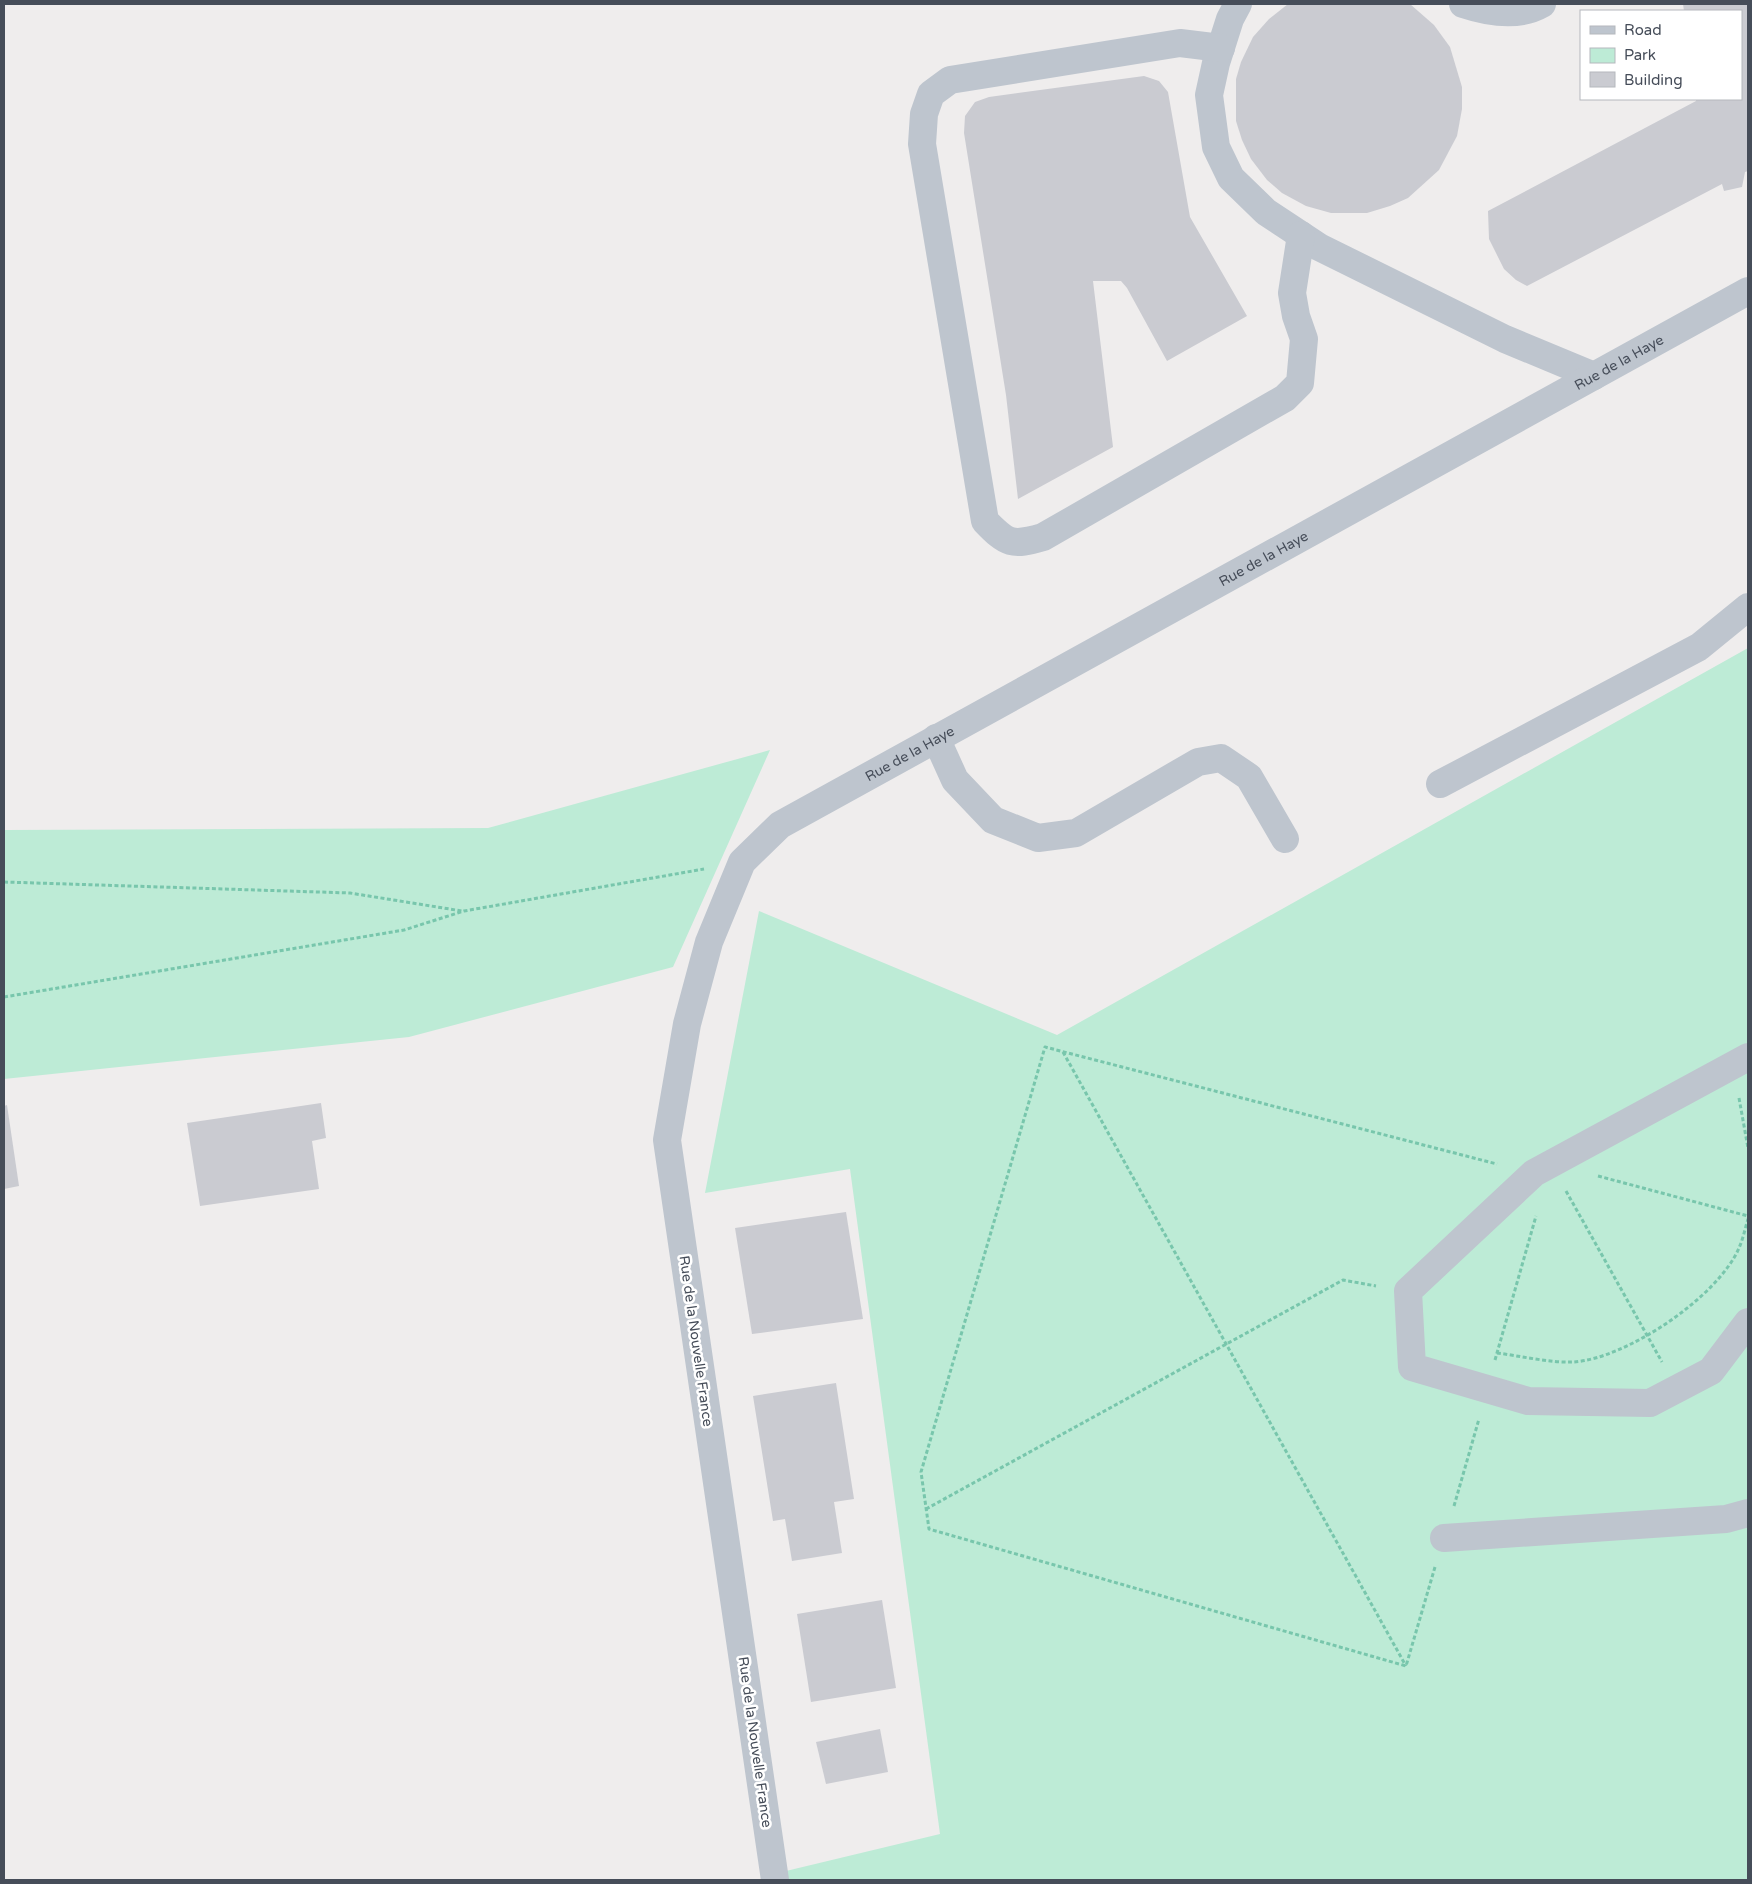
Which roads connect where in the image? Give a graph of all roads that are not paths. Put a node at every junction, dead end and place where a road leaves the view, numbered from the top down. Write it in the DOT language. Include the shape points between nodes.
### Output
graph roads {
  1 [pos="1238,4"];
  2 [pos="1463,4"];
  3 [pos="1542,4"];
  4 [pos="1221,48"];
  5 [pos="1301,235"];
  6 [pos="1748,290"];
  7 [pos="1594,376"];
  8 [pos="1748,608"];
  9 [pos="936,738"];
  10 [pos="1440,784"];
  11 [pos="780,825"];
  12 [pos="1285,839"];
  13 [pos="1740,1062"];
  14 [pos="1748,1322"];
  15 [pos="1748,1513"];
  16 [pos="1444,1538"];
  17 [pos="775,1880"];
  1 -- 4 [label="street"];
  2 -- 3 [label="street" via="1482,10 1509,12"];
  4 -- 5 [label="street" via="1209,95 1216,147 1230,178 1266,212"];
  4 -- 5 [label="street" via="1180,43 950,80 931,94 924,114 922,144 985,521 1002,539 1021,544 1043,538 1285,398 1300,383 1304,339 1292,293"];
  5 -- 7 [label="street" via="1319,247 1496,334"];
  6 -- 7 [label="street, Rue de la Haye"];
  7 -- 9 [label="street, Rue de la Haye"];
  8 -- 10 [label="street" via="1699,647"];
  9 -- 11 [label="street, Rue de la Haye"];
  9 -- 12 [label="street" via="955,780 992,820 1038,838 1076,833 1198,762 1221,758 1249,777"];
  11 -- 17 [label="street, Rue de la Nouvelle France" via="742,862 709,942 687,1024 667,1140"];
  13 -- 14 [label="street" via="1542,1168 1408,1291 1412,1367 1528,1401 1650,1403 1710,1371"];
  15 -- 16 [label="street" via="1726,1519"];
}
